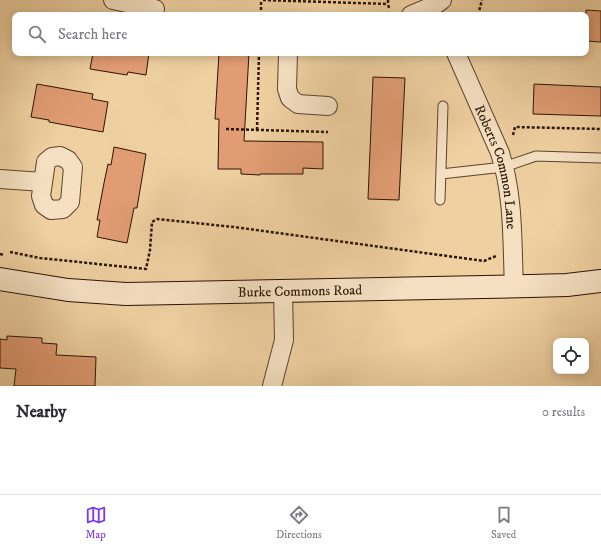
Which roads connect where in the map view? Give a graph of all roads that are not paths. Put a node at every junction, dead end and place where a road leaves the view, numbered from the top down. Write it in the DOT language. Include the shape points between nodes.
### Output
graph roads {
  1 [pos="113,0"];
  2 [pos="437,5"];
  3 [pos="155,9"];
  4 [pos="419,12"];
  5 [pos="288,56"];
  6 [pos="457,56"];
  7 [pos="328,106"];
  8 [pos="443,106"];
  9 [pos="601,158"];
  10 [pos="504,167"];
  11 [pos="442,174"];
  12 [pos="0,179"];
  13 [pos="43,182"];
  14 [pos="440,200"];
  15 [pos="0,279"];
  16 [pos="601,281"];
  17 [pos="514,286"];
  18 [pos="283,291"];
  19 [pos="272,386"];
  1 -- 3 [label="street"];
  2 -- 4 [label="street"];
  5 -- 7 [label="street" via="287,90 290,98 298,104"];
  6 -- 10 [label="street, Roberts Common Lane"];
  8 -- 11 [label="lane"];
  9 -- 10 [label="lane" via="536,156"];
  10 -- 11 [label="lane"];
  10 -- 17 [label="street, Roberts Common Lane" via="510,207"];
  11 -- 14 [label="lane"];
  12 -- 13 [label="street"];
  15 -- 18 [label="street, Burke Commons Road" via="68,290 126,294"];
  16 -- 17 [label="street, Burke Commons Road" via="568,285"];
  17 -- 18 [label="street, Burke Commons Road"];
  18 -- 19 [label="street" via="284,340"];
}
